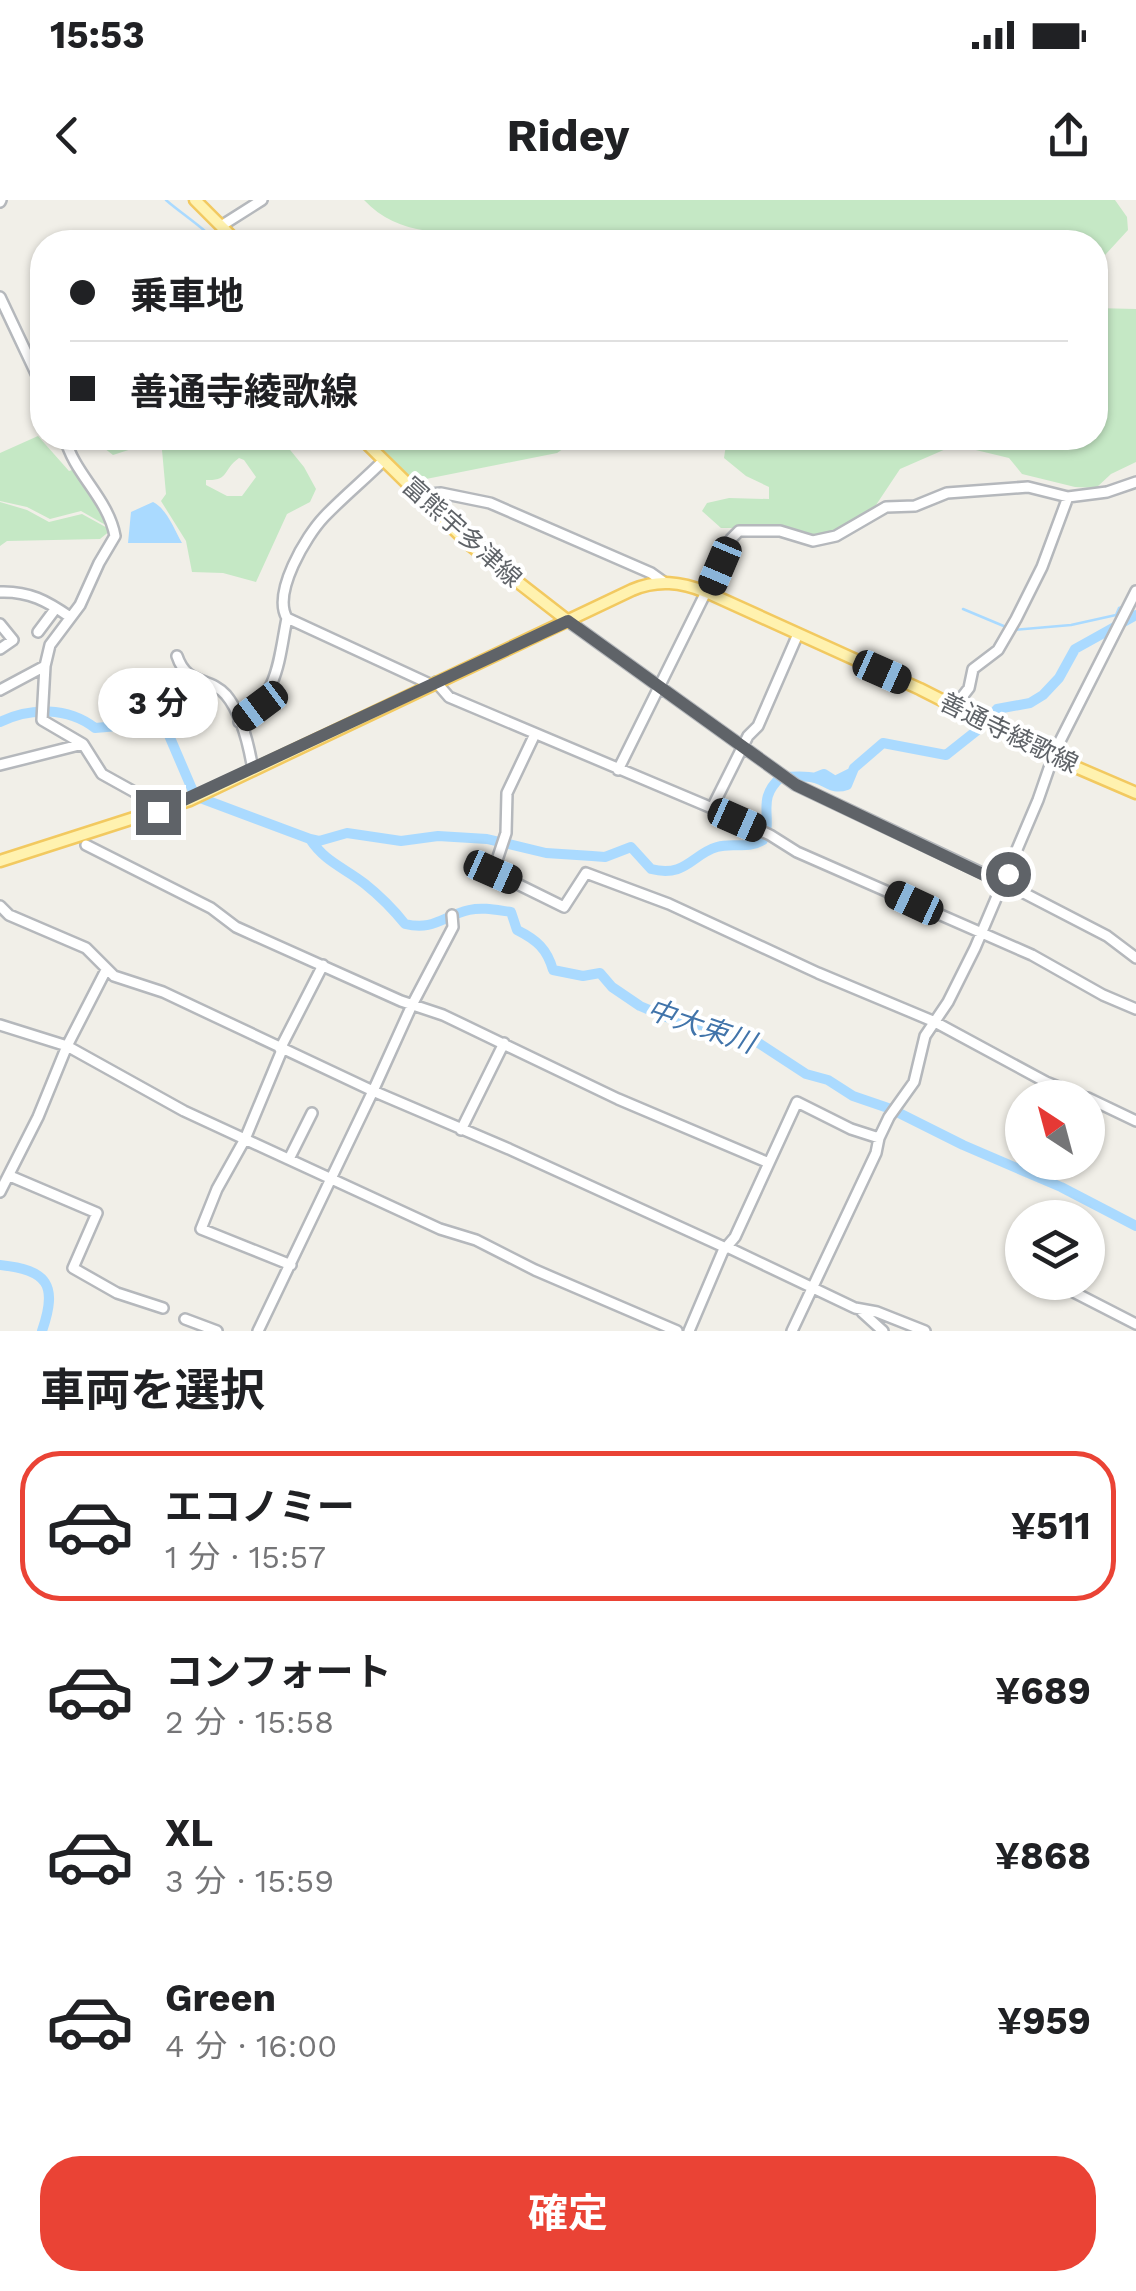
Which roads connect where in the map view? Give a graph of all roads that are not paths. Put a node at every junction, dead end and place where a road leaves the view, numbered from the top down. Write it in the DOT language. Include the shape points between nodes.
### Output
graph roads {
  1 [pos="195,200"];
  2 [pos="262,200"];
  3 [pos="221,226"];
  4 [pos="225,230"];
  5 [pos="0,296"];
  6 [pos="30,360"];
  7 [pos="69,450"];
  8 [pos="373,450"];
  9 [pos="384,461"];
  10 [pos="1136,482"];
  11 [pos="418,496"];
  12 [pos="1068,497"];
  13 [pos="665,583"];
  14 [pos="1136,590"];
  15 [pos="0,592"];
  16 [pos="707,592"];
  17 [pos="56,608"];
  18 [pos="70,618"];
  19 [pos="287,618"];
  20 [pos="568,621"];
  21 [pos="0,624"];
  22 [pos="38,632"];
  23 [pos="798,634"];
  24 [pos="0,649"];
  25 [pos="177,656"];
  26 [pos="44,666"];
  27 [pos="434,684"];
  28 [pos="661,688"];
  29 [pos="0,690"];
  30 [pos="955,706"];
  31 [pos="239,722"];
  32 [pos="535,734"];
  33 [pos="82,744"];
  34 [pos="742,748"];
  35 [pos="1053,757"];
  36 [pos="0,766"];
  37 [pos="253,770"];
  38 [pos="618,770"];
  39 [pos="1136,793"];
  40 [pos="712,808"];
  41 [pos="165,809"];
  42 [pos="86,845"];
  43 [pos="0,861"];
  44 [pos="1003,884"];
  45 [pos="0,906"];
  46 [pos="453,917"];
  47 [pos="981,934"];
  48 [pos="1136,958"];
  49 [pos="323,965"];
  50 [pos="105,971"];
  51 [pos="412,1005"];
  52 [pos="1136,1009"];
  53 [pos="935,1022"];
  54 [pos="0,1024"];
  55 [pos="504,1043"];
  56 [pos="67,1046"];
  57 [pos="281,1048"];
  58 [pos="1042,1080"];
  59 [pos="374,1089"];
  60 [pos="1105,1106"];
  61 [pos="312,1112"];
  62 [pos="1136,1121"];
  63 [pos="462,1128"];
  64 [pos="879,1138"];
  65 [pos="244,1139"];
  66 [pos="289,1160"];
  67 [pos="769,1163"];
  68 [pos="10,1176"];
  69 [pos="332,1180"];
  70 [pos="0,1192"];
  71 [pos="726,1248"];
  72 [pos="291,1265"];
  73 [pos="812,1285"];
  74 [pos="1089,1300"];
  75 [pos="162,1308"];
  76 [pos="855,1308"];
  77 [pos="185,1319"];
  78 [pos="1136,1324"];
  79 [pos="218,1331"];
  80 [pos="258,1331"];
  81 [pos="677,1331"];
  82 [pos="689,1331"];
  83 [pos="792,1331"];
  84 [pos="884,1331"];
  85 [pos="926,1331"];
  1 -- 3 [label="main road"];
  2 -- 3 [label="street"];
  3 -- 4 [label="main road"];
  5 -- 6 [label="street"];
  7 -- 18 [label="street" via="116,536"];
  8 -- 9 [label="main road, 富熊宇多津線"];
  9 -- 11 [label="main road, 富熊宇多津線"];
  9 -- 19 [label="street" via="308,540 283,591"];
  10 -- 12 [label="street"];
  11 -- 13 [label="street" via="490,503"];
  11 -- 20 [label="main road, 富熊宇多津線"];
  12 -- 16 [label="street" via="1028,488 962,490 915,506 886,507 821,540 739,531"];
  12 -- 30 [label="street" via="1010,629 998,650 973,669"];
  13 -- 16 [label="main road, 善通寺綾歌線"];
  13 -- 20 [label="main road, 善通寺綾歌線" via="646,584"];
  14 -- 35 [label="street"];
  15 -- 17 [label="street" via="22,592"];
  16 -- 23 [label="main road, 善通寺綾歌線"];
  16 -- 28 [label="street"];
  17 -- 18 [label="street"];
  17 -- 22 [label="street"];
  18 -- 26 [label="street"];
  19 -- 27 [label="street"];
  19 -- 31 [label="street" via="268,696"];
  20 -- 27 [label="main road, 善通寺綾歌線"];
  20 -- 28 [label="street"];
  21 -- 24 [label="street" via="13,640"];
  23 -- 30 [label="main road, 善通寺綾歌線"];
  23 -- 34 [label="street"];
  25 -- 31 [label="street" via="189,676 226,696"];
  26 -- 29 [label="street"];
  26 -- 33 [label="street" via="46,723"];
  27 -- 32 [label="street"];
  27 -- 37 [label="main road, 善通寺綾歌線"];
  28 -- 34 [label="street"];
  28 -- 38 [label="street"];
  30 -- 35 [label="main road, 善通寺綾歌線"];
  31 -- 37 [label="street"];
  32 -- 38 [label="street"];
  32 -- 53 [label="street" via="507,793 493,872 564,908 586,873"];
  33 -- 36 [label="street"];
  33 -- 41 [label="street" via="102,774"];
  34 -- 40 [label="street"];
  34 -- 44 [label="street" via="796,785"];
  35 -- 39 [label="main road, 善通寺綾歌線"];
  35 -- 44 [label="street"];
  37 -- 41 [label="main road, 善通寺綾歌線"];
  38 -- 40 [label="street"];
  40 -- 47 [label="street"];
  41 -- 43 [label="main road, 善通寺綾歌線"];
  42 -- 49 [label="street" via="236,927"];
  44 -- 47 [label="street"];
  44 -- 48 [label="street" via="1107,936"];
  45 -- 50 [label="street" via="86,948"];
  46 -- 51 [label="street"];
  47 -- 52 [label="street"];
  47 -- 53 [label="street"];
  49 -- 51 [label="street"];
  49 -- 57 [label="street"];
  50 -- 56 [label="street"];
  50 -- 57 [label="street"];
  51 -- 55 [label="street"];
  51 -- 59 [label="street"];
  53 -- 58 [label="street"];
  53 -- 64 [label="street" via="914,1082"];
  54 -- 56 [label="street"];
  55 -- 63 [label="street"];
  55 -- 67 [label="street"];
  56 -- 65 [label="street"];
  56 -- 68 [label="street"];
  57 -- 59 [label="street"];
  57 -- 65 [label="street"];
  59 -- 63 [label="street"];
  59 -- 69 [label="street"];
  60 -- 62 [label="street"];
  61 -- 66 [label="street"];
  63 -- 71 [label="street"];
  64 -- 67 [label="street" via="797,1102"];
  64 -- 73 [label="street"];
  65 -- 66 [label="street"];
  65 -- 72 [label="street" via="201,1229"];
  66 -- 69 [label="street"];
  67 -- 71 [label="street"];
  68 -- 70 [label="street"];
  68 -- 75 [label="street" via="98,1213 73,1268"];
  69 -- 72 [label="street"];
  69 -- 81 [label="street"];
  71 -- 73 [label="street"];
  71 -- 82 [label="street"];
  72 -- 80 [label="street"];
  73 -- 76 [label="street"];
  73 -- 83 [label="street"];
  74 -- 78 [label="street"];
  76 -- 84 [label="street"];
  76 -- 85 [label="street"];
  77 -- 79 [label="street"];
}
